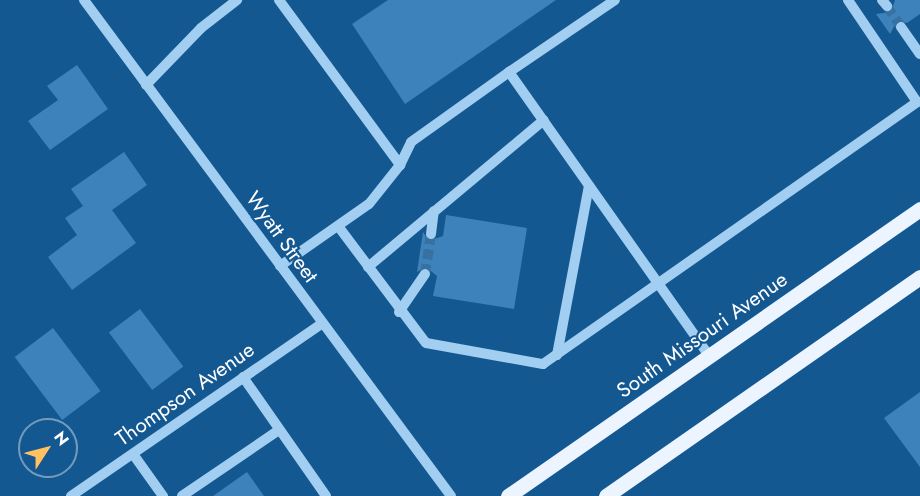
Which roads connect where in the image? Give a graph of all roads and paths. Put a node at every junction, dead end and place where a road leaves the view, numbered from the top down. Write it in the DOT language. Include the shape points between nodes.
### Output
graph roads {
  1 [pos="84,0"];
  2 [pos="237,0"];
  3 [pos="279,0"];
  4 [pos="615,0"];
  5 [pos="848,0"];
  6 [pos="901,27"];
  7 [pos="920,54"];
  8 [pos="509,72"];
  9 [pos="146,85"];
  10 [pos="918,101"];
  11 [pos="544,120"];
  12 [pos="400,165"];
  13 [pos="589,186"];
  14 [pos="920,209"];
  15 [pos="434,211"];
  16 [pos="338,226"];
  17 [pos="431,234"];
  18 [pos="280,266"];
  19 [pos="368,267"];
  20 [pos="425,274"];
  21 [pos="920,278"];
  22 [pos="659,282"];
  23 [pos="399,312"];
  24 [pos="321,324"];
  25 [pos="557,355"];
  26 [pos="709,355"];
  27 [pos="243,378"];
  28 [pos="279,430"];
  29 [pos="133,453"];
  30 [pos="71,496"];
  31 [pos="164,496"];
  32 [pos="182,496"];
  33 [pos="326,496"];
  34 [pos="451,496"];
  35 [pos="508,496"];
  36 [pos="606,496"];
  1 -- 9 [label="street, Wyatt Street"];
  2 -- 9 [label="street" via="201,28"];
  3 -- 12 [label="street"];
  4 -- 8 [label="street"];
  5 -- 10 [label="street"];
  6 -- 7 [label="street"];
  8 -- 11 [label="street"];
  8 -- 12 [label="street" via="411,142"];
  9 -- 18 [label="street, Wyatt Street"];
  10 -- 22 [label="street"];
  11 -- 13 [label="street"];
  11 -- 15 [label="street"];
  12 -- 16 [label="street" via="369,204"];
  13 -- 22 [label="street"];
  13 -- 25 [label="street"];
  14 -- 26 [label="main road, South Missouri Avenue"];
  15 -- 17 [label="street"];
  15 -- 19 [label="street"];
  16 -- 18 [label="street"];
  16 -- 19 [label="street"];
  18 -- 24 [label="street, Wyatt Street"];
  19 -- 23 [label="street"];
  20 -- 23 [label="street"];
  21 -- 36 [label="main road"];
  22 -- 25 [label="street"];
  22 -- 26 [label="street"];
  23 -- 25 [label="street" via="426,343 543,364"];
  24 -- 27 [label="street, Thompson Avenue"];
  24 -- 34 [label="street, Wyatt Street"];
  26 -- 35 [label="main road, South Missouri Avenue"];
  27 -- 28 [label="street"];
  27 -- 29 [label="street, Thompson Avenue"];
  28 -- 32 [label="street"];
  28 -- 33 [label="street"];
  29 -- 30 [label="street, Thompson Avenue"];
  29 -- 31 [label="street"];
}
